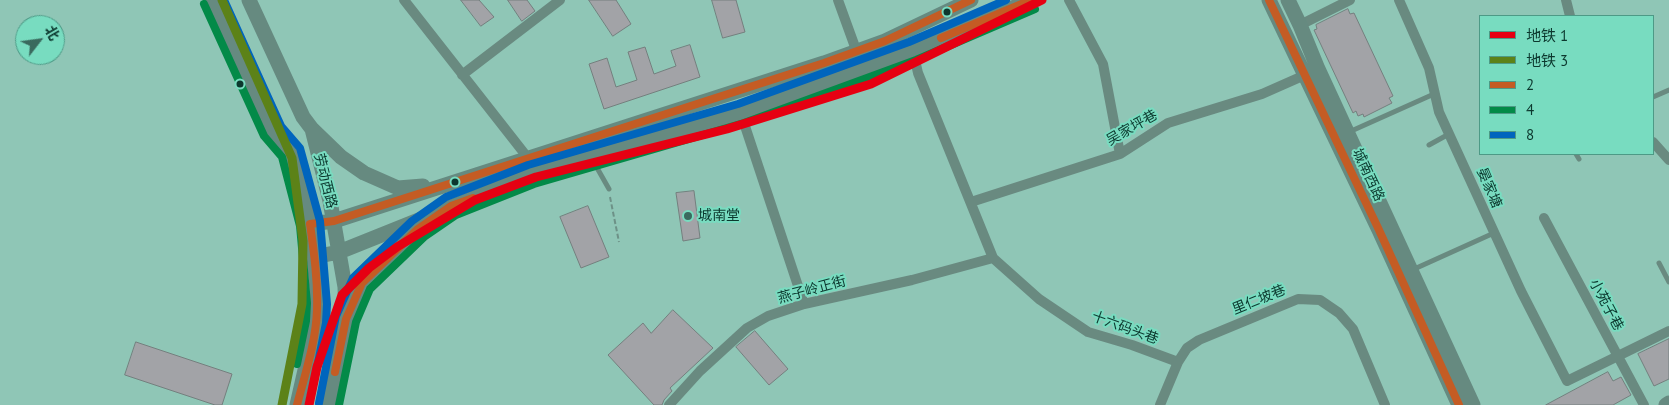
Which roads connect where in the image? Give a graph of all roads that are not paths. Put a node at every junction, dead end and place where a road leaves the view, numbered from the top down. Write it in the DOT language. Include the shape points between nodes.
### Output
graph roads {
  1 [pos="213,0"];
  2 [pos="249,0"];
  3 [pos="404,0"];
  4 [pos="560,0"];
  5 [pos="838,0"];
  6 [pos="971,0"];
  7 [pos="1031,0"];
  8 [pos="1069,0"];
  9 [pos="1269,0"];
  10 [pos="1288,0"];
  11 [pos="1350,0"];
  12 [pos="1400,0"];
  13 [pos="1566,0"];
  14 [pos="1570,15"];
  15 [pos="1300,25"];
  16 [pos="857,51"];
  17 [pos="913,51"];
  18 [pos="863,69"];
  19 [pos="1305,75"];
  20 [pos="462,76"];
  21 [pos="1669,90"];
  22 [pos="1434,94"];
  23 [pos="1654,97"];
  24 [pos="741,114"];
  25 [pos="312,129"];
  26 [pos="1348,132"];
  27 [pos="1450,134"];
  28 [pos="1654,143"];
  29 [pos="1429,145"];
  30 [pos="1120,154"];
  31 [pos="528,158"];
  32 [pos="591,158"];
  33 [pos="1669,160"];
  34 [pos="450,184"];
  35 [pos="609,189"];
  36 [pos="971,202"];
  37 [pos="452,206"];
  38 [pos="1544,218"];
  39 [pos="334,221"];
  40 [pos="310,224"];
  41 [pos="1494,233"];
  42 [pos="339,252"];
  43 [pos="314,257"];
  44 [pos="993,258"];
  45 [pos="1659,263"];
  46 [pos="1412,271"];
  47 [pos="1669,282"];
  48 [pos="804,304"];
  49 [pos="346,319"];
  50 [pos="1669,331"];
  51 [pos="1618,356"];
  52 [pos="1178,362"];
  53 [pos="1669,403"];
  54 [pos="297,405"];
  55 [pos="329,405"];
  56 [pos="670,405"];
  57 [pos="1160,405"];
  58 [pos="1385,405"];
  59 [pos="1459,405"];
  60 [pos="1473,405"];
  61 [pos="1644,405"];
  62 [pos="1666,405"];
  1 -- 40 [label="main road, 劳动西路" via="273,132 291,152"];
  2 -- 25 [label="main road, 劳动西路" via="303,117"];
  3 -- 20 [label="street"];
  4 -- 20 [label="street"];
  5 -- 16 [label="street"];
  6 -- 16 [label="main road"];
  7 -- 17 [label="main road"];
  8 -- 30 [label="street" via="1103,64"];
  9 -- 19 [label="main road, 城南西路"];
  10 -- 15 [label="main road, 城南西路"];
  11 -- 15 [label="street"];
  12 -- 22 [label="street, 晏家塘" via="1429,68"];
  13 -- 14 [label="street"];
  15 -- 26 [label="main road, 城南西路"];
  16 -- 18 [label="street"];
  16 -- 31 [label="main road"];
  17 -- 18 [label="main road"];
  17 -- 36 [label="street" via="918,73"];
  18 -- 24 [label="main road"];
  19 -- 30 [label="street, 吴家坪巷" via="1262,94 1168,123"];
  19 -- 59 [label="main road, 城南西路"];
  20 -- 31 [label="street"];
  21 -- 23 [label="lane"];
  22 -- 26 [label="lane"];
  22 -- 27 [label="street, 晏家塘"];
  24 -- 32 [label="main road"];
  24 -- 48 [label="street"];
  25 -- 34 [label="main road" via="364,173 398,188"];
  25 -- 39 [label="main road, 劳动西路"];
  26 -- 46 [label="main road, 城南西路"];
  27 -- 29 [label="lane"];
  27 -- 41 [label="street, 晏家塘"];
  28 -- 33 [label="street"];
  30 -- 36 [label="street, 吴家坪巷"];
  31 -- 34 [label="main road"];
  32 -- 35 [label="lane"];
  32 -- 37 [label="main road" via="531,175"];
  34 -- 39 [label="main road"];
  36 -- 44 [label="street"];
  37 -- 42 [label="main road"];
  37 -- 49 [label="main road" via="418,229 362,283"];
  38 -- 51 [label="street, 小苑子巷"];
  39 -- 40 [label="main road"];
  39 -- 42 [label="main road, 劳动西路"];
  40 -- 43 [label="main road, 劳动西路"];
  41 -- 46 [label="lane"];
  41 -- 51 [label="street, 晏家塘" via="1567,381"];
  42 -- 43 [label="main road"];
  42 -- 49 [label="main road, 劳动西路"];
  43 -- 54 [label="main road, 劳动西路" via="316,322"];
  44 -- 48 [label="street, 燕子岭正街"];
  44 -- 52 [label="street, 十六码头巷" via="1039,299 1088,332"];
  45 -- 47 [label="lane"];
  46 -- 60 [label="main road, 城南西路"];
  48 -- 56 [label="street, 燕子岭正街" via="768,316 747,328"];
  49 -- 55 [label="main road, 劳动西路"];
  50 -- 51 [label="street"];
  51 -- 61 [label="street, 小苑子巷"];
  52 -- 57 [label="street, 里仁坡巷"];
  52 -- 58 [label="street, 里仁坡巷" via="1187,348 1199,340 1298,299 1320,300 1339,313 1353,329"];
  53 -- 62 [label="main road"];
}
